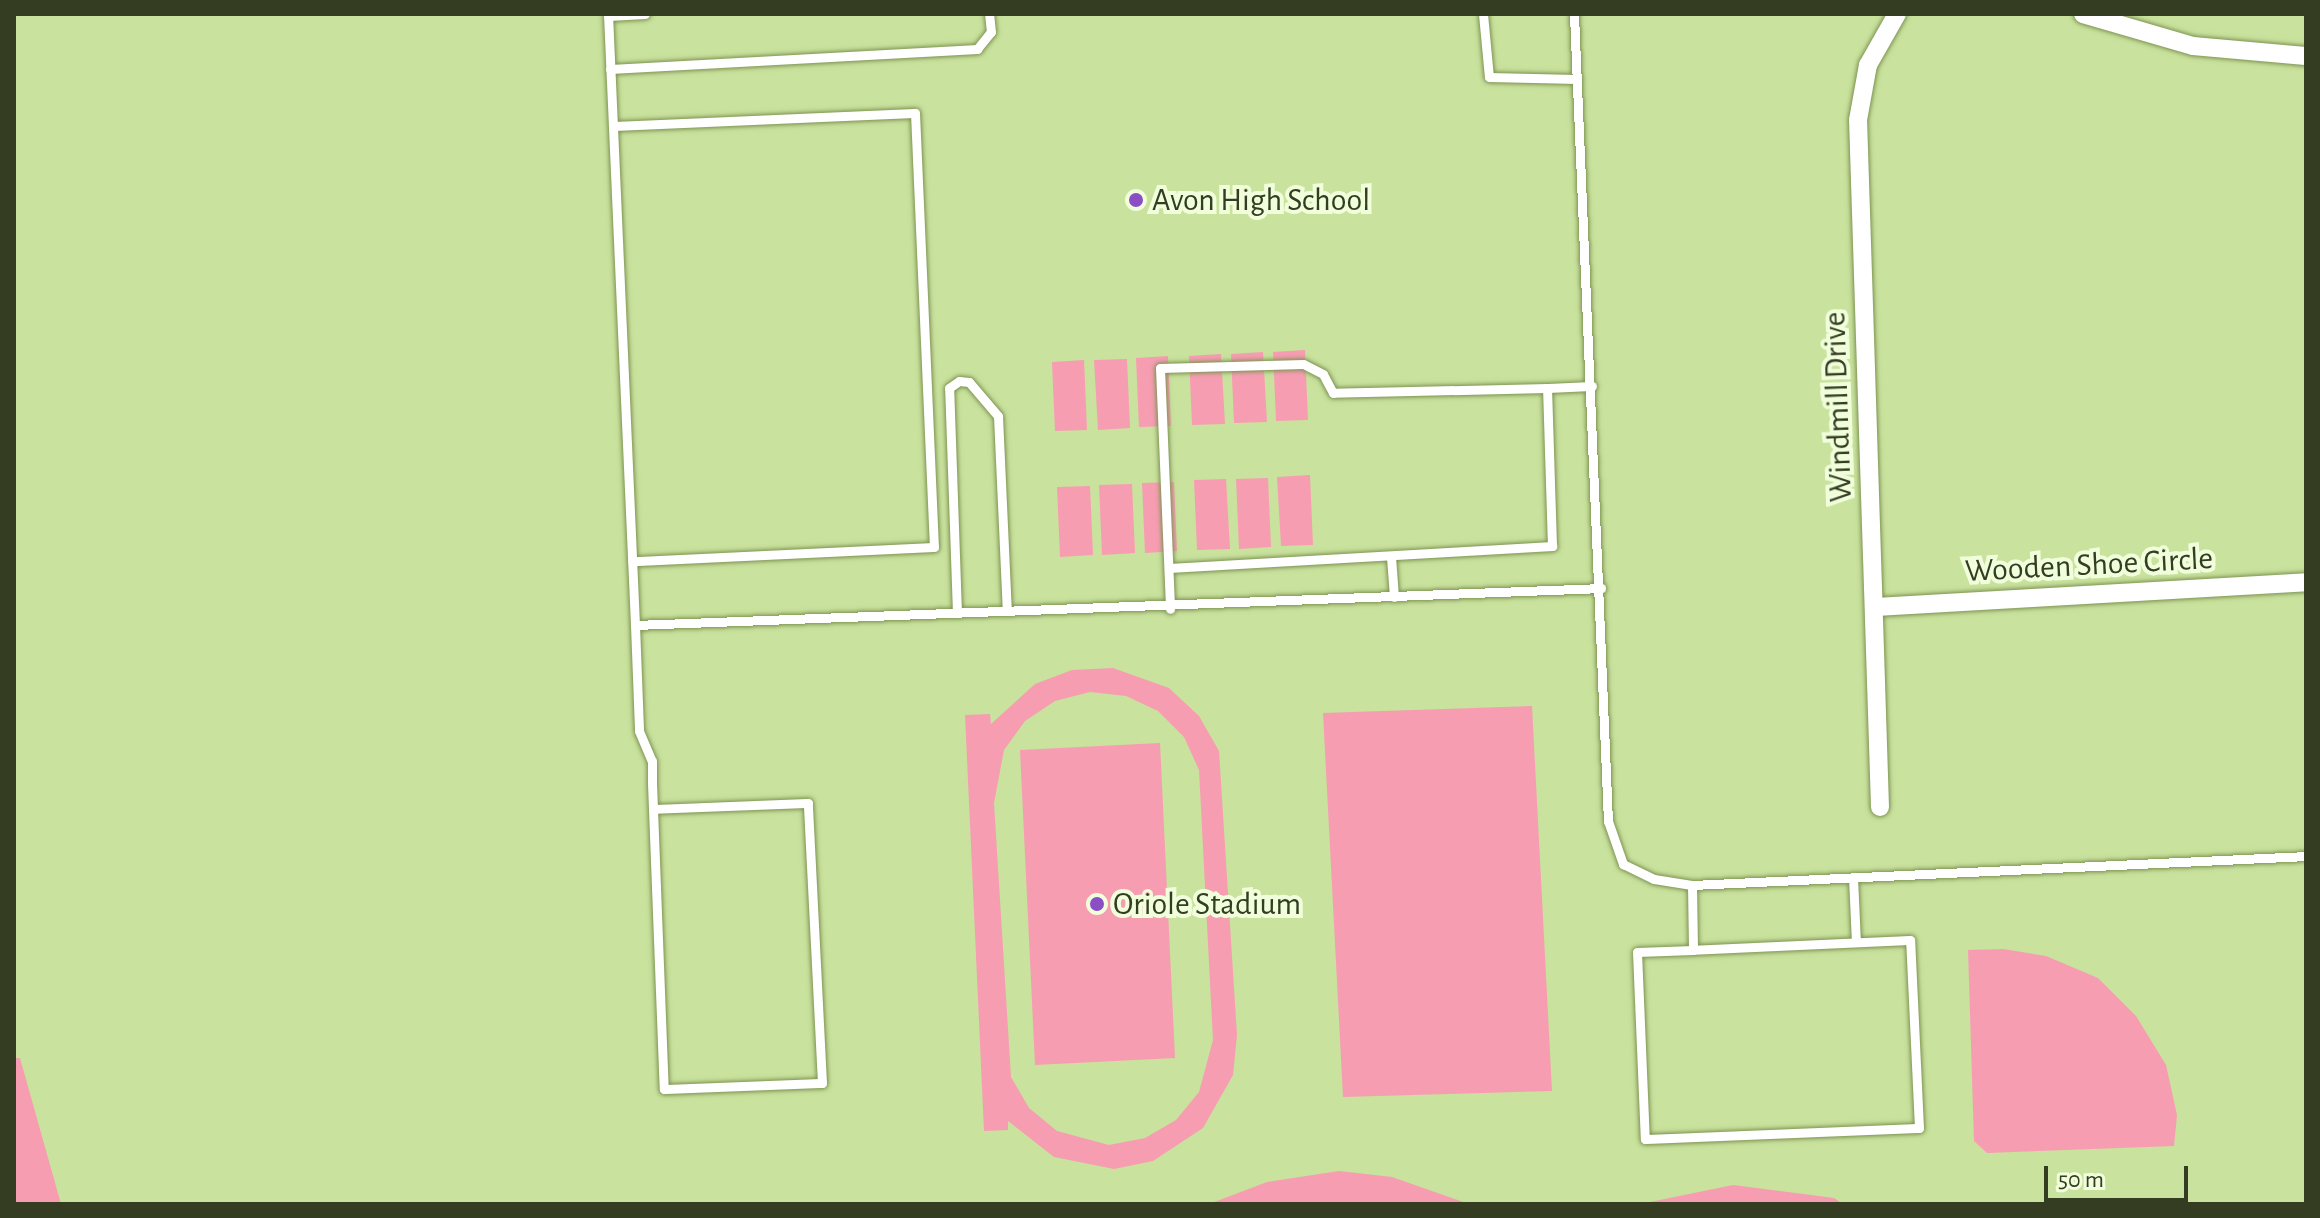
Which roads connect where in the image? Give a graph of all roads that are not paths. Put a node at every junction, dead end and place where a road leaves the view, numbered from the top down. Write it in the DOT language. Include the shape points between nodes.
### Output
graph roads {
  1 [pos="645,14"];
  2 [pos="989,14"];
  3 [pos="1483,14"];
  4 [pos="1574,14"];
  5 [pos="1897,14"];
  6 [pos="2083,14"];
  7 [pos="608,15"];
  8 [pos="2306,56"];
  9 [pos="610,69"];
  10 [pos="1577,79"];
  11 [pos="613,126"];
  12 [pos="1592,386"];
  13 [pos="1547,388"];
  14 [pos="1391,557"];
  15 [pos="632,561"];
  16 [pos="1169,568"];
  17 [pos="2306,582"];
  18 [pos="1601,588"];
  19 [pos="1394,597"];
  20 [pos="1876,607"];
  21 [pos="1170,609"];
  22 [pos="1007,611"];
  23 [pos="957,613"];
  24 [pos="635,625"];
  25 [pos="1880,807"];
  26 [pos="653,809"];
  27 [pos="2306,856"];
  28 [pos="1853,877"];
  29 [pos="1692,885"];
  30 [pos="1856,942"];
  31 [pos="1693,950"];
  1 -- 7 [label="lane"];
  2 -- 9 [label="lane" via="991,32 977,49"];
  3 -- 10 [label="lane" via="1489,77"];
  4 -- 10 [label="lane"];
  5 -- 20 [label="street, Windmill Drive" via="1868,65 1858,120"];
  6 -- 8 [label="street" via="2193,46"];
  7 -- 9 [label="lane"];
  9 -- 11 [label="lane"];
  10 -- 12 [label="lane"];
  11 -- 15 [label="lane"];
  11 -- 15 [label="lane" via="915,113 934,547"];
  12 -- 13 [label="lane"];
  12 -- 18 [label="lane"];
  13 -- 14 [label="lane" via="1552,546"];
  13 -- 16 [label="lane" via="1333,393 1323,374 1303,364 1160,368"];
  14 -- 16 [label="lane"];
  14 -- 19 [label="lane"];
  15 -- 24 [label="lane"];
  16 -- 21 [label="lane"];
  17 -- 20 [label="street, Wooden Shoe Circle"];
  18 -- 19 [label="lane"];
  18 -- 29 [label="lane" via="1612,845 1635,873"];
  19 -- 21 [label="lane"];
  20 -- 25 [label="street, Windmill Drive"];
  21 -- 22 [label="lane"];
  22 -- 23 [label="lane"];
  22 -- 23 [label="lane" via="998,416 969,382 959,381 949,388"];
  23 -- 24 [label="lane"];
  24 -- 26 [label="lane" via="636,707 652,761"];
  26 -- 26 [label="lane" via="664,1089 822,1083 808,803"];
  27 -- 28 [label="lane"];
  28 -- 29 [label="lane"];
  28 -- 30 [label="lane"];
  29 -- 31 [label="lane"];
  30 -- 31 [label="lane"];
  30 -- 31 [label="lane" via="1910,940 1919,1128 1645,1139 1637,952"];
}
